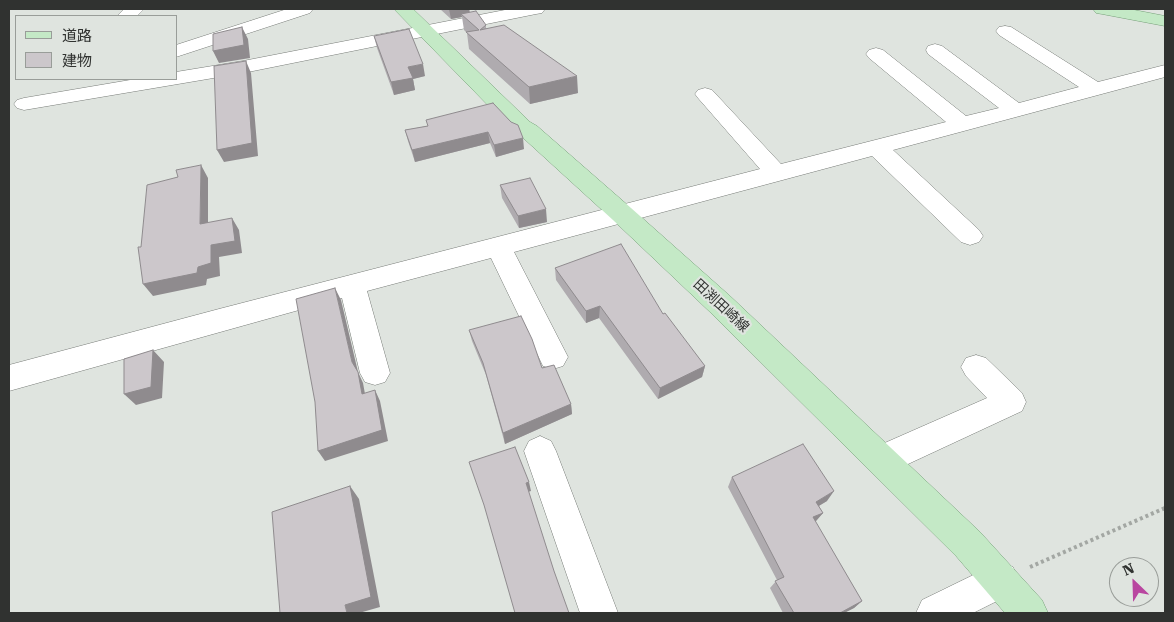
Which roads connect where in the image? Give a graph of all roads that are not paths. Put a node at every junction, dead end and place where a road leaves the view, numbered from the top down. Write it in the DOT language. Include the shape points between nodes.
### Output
graph roads {
  1 [pos="304,9"];
  2 [pos="403,9"];
  3 [pos="536,9"];
  4 [pos="1102,9"];
  5 [pos="1165,21"];
  6 [pos="424,31"];
  7 [pos="1005,31"];
  8 [pos="178,50"];
  9 [pos="935,50"];
  10 [pos="876,54"];
  11 [pos="1165,71"];
  12 [pos="178,78"];
  13 [pos="52,80"];
  14 [pos="91,80"];
  15 [pos="164,80"];
  16 [pos="1095,89"];
  17 [pos="706,94"];
  18 [pos="16,106"];
  19 [pos="1015,110"];
  20 [pos="962,124"];
  21 [pos="876,147"];
  22 [pos="776,173"];
  23 [pos="622,214"];
  24 [pos="970,236"];
  25 [pos="498,246"];
  26 [pos="352,284"];
  27 [pos="553,357"];
  28 [pos="976,367"];
  29 [pos="374,373"];
  30 [pos="9,378"];
  31 [pos="540,451"];
  32 [pos="882,460"];
  33 [pos="1000,580"];
  34 [pos="599,613"];
  35 [pos="935,613"];
  36 [pos="1029,613"];
  1 -- 8 [label="street"];
  2 -- 6 [label="main road, 田渕田崎線"];
  3 -- 6 [label="street"];
  4 -- 5 [label="main road"];
  6 -- 12 [label="street"];
  6 -- 23 [label="main road, 田渕田崎線" via="522,128"];
  7 -- 16 [label="street"];
  9 -- 19 [label="street"];
  10 -- 20 [label="street"];
  11 -- 16 [label="street"];
  13 -- 18 [label="street"];
  14 -- 18 [label="street"];
  15 -- 18 [label="street"];
  16 -- 19 [label="street"];
  17 -- 22 [label="street"];
  19 -- 20 [label="street"];
  20 -- 21 [label="street"];
  21 -- 22 [label="street"];
  21 -- 24 [label="street"];
  22 -- 23 [label="street"];
  23 -- 25 [label="street"];
  23 -- 32 [label="main road, 田渕田崎線"];
  25 -- 26 [label="street"];
  25 -- 27 [label="street"];
  26 -- 29 [label="street"];
  26 -- 30 [label="street"];
  28 -- 32 [label="street" via="1011,402"];
  31 -- 34 [label="street"];
  32 -- 33 [label="main road, 田渕田崎線"];
  33 -- 35 [label="street"];
  33 -- 36 [label="main road, 田渕田崎線"];
}
